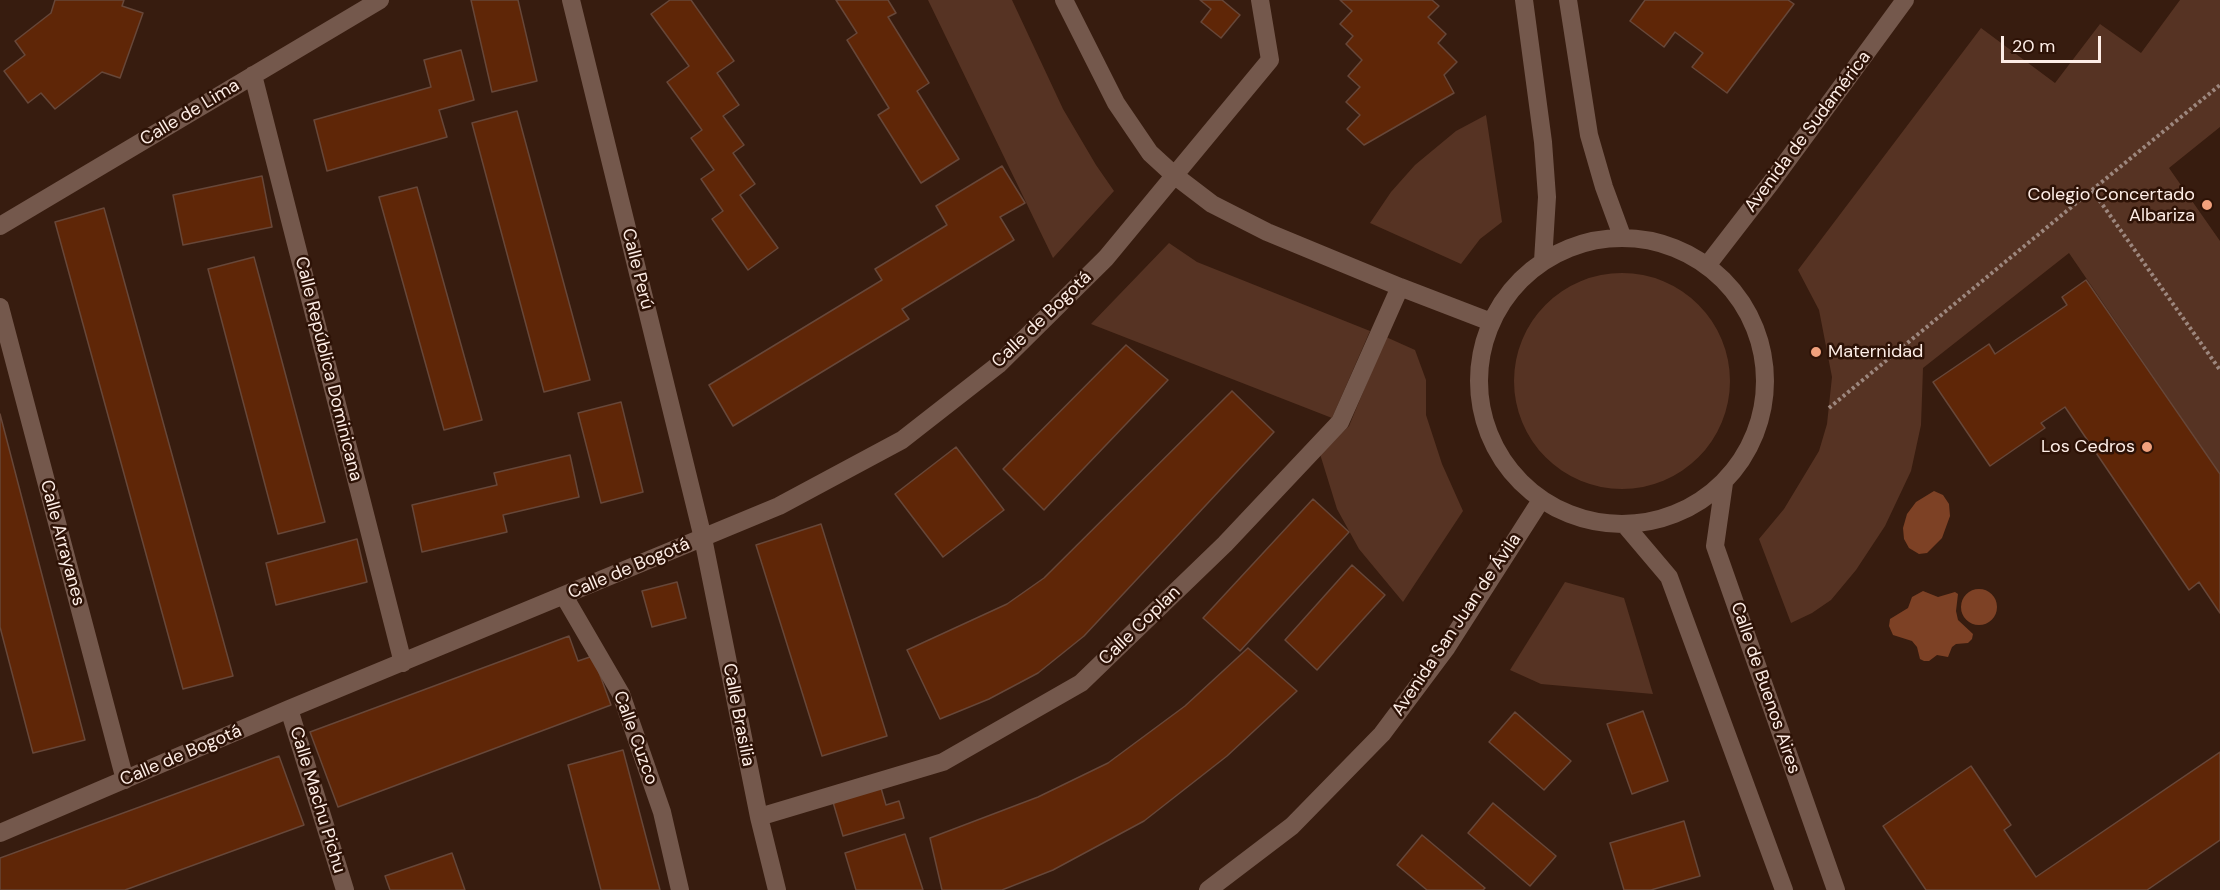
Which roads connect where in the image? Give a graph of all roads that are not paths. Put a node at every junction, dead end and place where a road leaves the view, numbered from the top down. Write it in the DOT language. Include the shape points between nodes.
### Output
graph roads {
  1 [pos="380,0"];
  2 [pos="571,0"];
  3 [pos="1064,0"];
  4 [pos="1260,0"];
  5 [pos="1524,0"];
  6 [pos="1568,0"];
  7 [pos="1905,0"];
  8 [pos="253,75"];
  9 [pos="1174,175"];
  10 [pos="0,226"];
  11 [pos="1622,236"];
  12 [pos="1543,261"];
  13 [pos="1708,263"];
  14 [pos="1400,287"];
  15 [pos="0,307"];
  16 [pos="1491,322"];
  17 [pos="1724,483"];
  18 [pos="1541,500"];
  19 [pos="1625,525"];
  20 [pos="703,538"];
  21 [pos="564,596"];
  22 [pos="403,663"];
  23 [pos="290,710"];
  24 [pos="125,780"];
  25 [pos="759,817"];
  26 [pos="0,833"];
  27 [pos="345,890"];
  28 [pos="680,890"];
  29 [pos="777,890"];
  30 [pos="1208,890"];
  31 [pos="1784,890"];
  32 [pos="1836,890"];
  1 -- 8 [label="street, Calle de Lima"];
  2 -- 20 [label="street, Calle Perú"];
  3 -- 9 [label="street" via="1116,103 1150,153"];
  4 -- 9 [label="street, Calle de Bogotá" via="1270,60"];
  5 -- 12 [label="street" via="1543,142 1547,197"];
  6 -- 11 [label="street" via="1589,135"];
  7 -- 13 [label="street, Avenida de Sudamérica"];
  8 -- 10 [label="street, Calle de Lima"];
  8 -- 22 [label="street, Calle República Dominicana"];
  9 -- 14 [label="street" via="1212,204 1267,232"];
  9 -- 20 [label="street, Calle de Bogotá" via="1106,258 998,365 902,440 779,506"];
  11 -- 12 [label="street" via="1581,242"];
  11 -- 13 [label="street" via="1663,242"];
  12 -- 16 [label="street" via="1513,286"];
  13 -- 17 [label="street" via="1737,294 1760,340 1765,391 1757,431"];
  14 -- 16 [label="street"];
  14 -- 25 [label="street, Calle Coplan" via="1340,422 1225,544 1081,683 943,762"];
  15 -- 24 [label="street, Calle Arrayanes"];
  16 -- 18 [label="street" via="1480,367 1483,415 1503,460 1519,482"];
  17 -- 19 [label="street" via="1687,511 1656,522"];
  17 -- 32 [label="street, Calle de Buenos Aires" via="1715,546"];
  18 -- 19 [label="street" via="1569,513"];
  18 -- 30 [label="street, Avenida San Juan de Ávila" via="1447,647 1382,734 1292,826"];
  19 -- 31 [label="street" via="1669,577"];
  20 -- 21 [label="street, Calle de Bogotá"];
  20 -- 25 [label="street, Calle Brasilia"];
  21 -- 22 [label="street, Calle de Bogotá"];
  21 -- 28 [label="street, Calle Cuzco" via="621,694 662,812"];
  22 -- 23 [label="street, Calle de Bogotá"];
  23 -- 24 [label="street, Calle de Bogotá"];
  23 -- 27 [label="street, Calle Machu Pichu"];
  24 -- 26 [label="street, Calle de Bogotá"];
  25 -- 29 [label="street, Calle Brasilia"];
}
